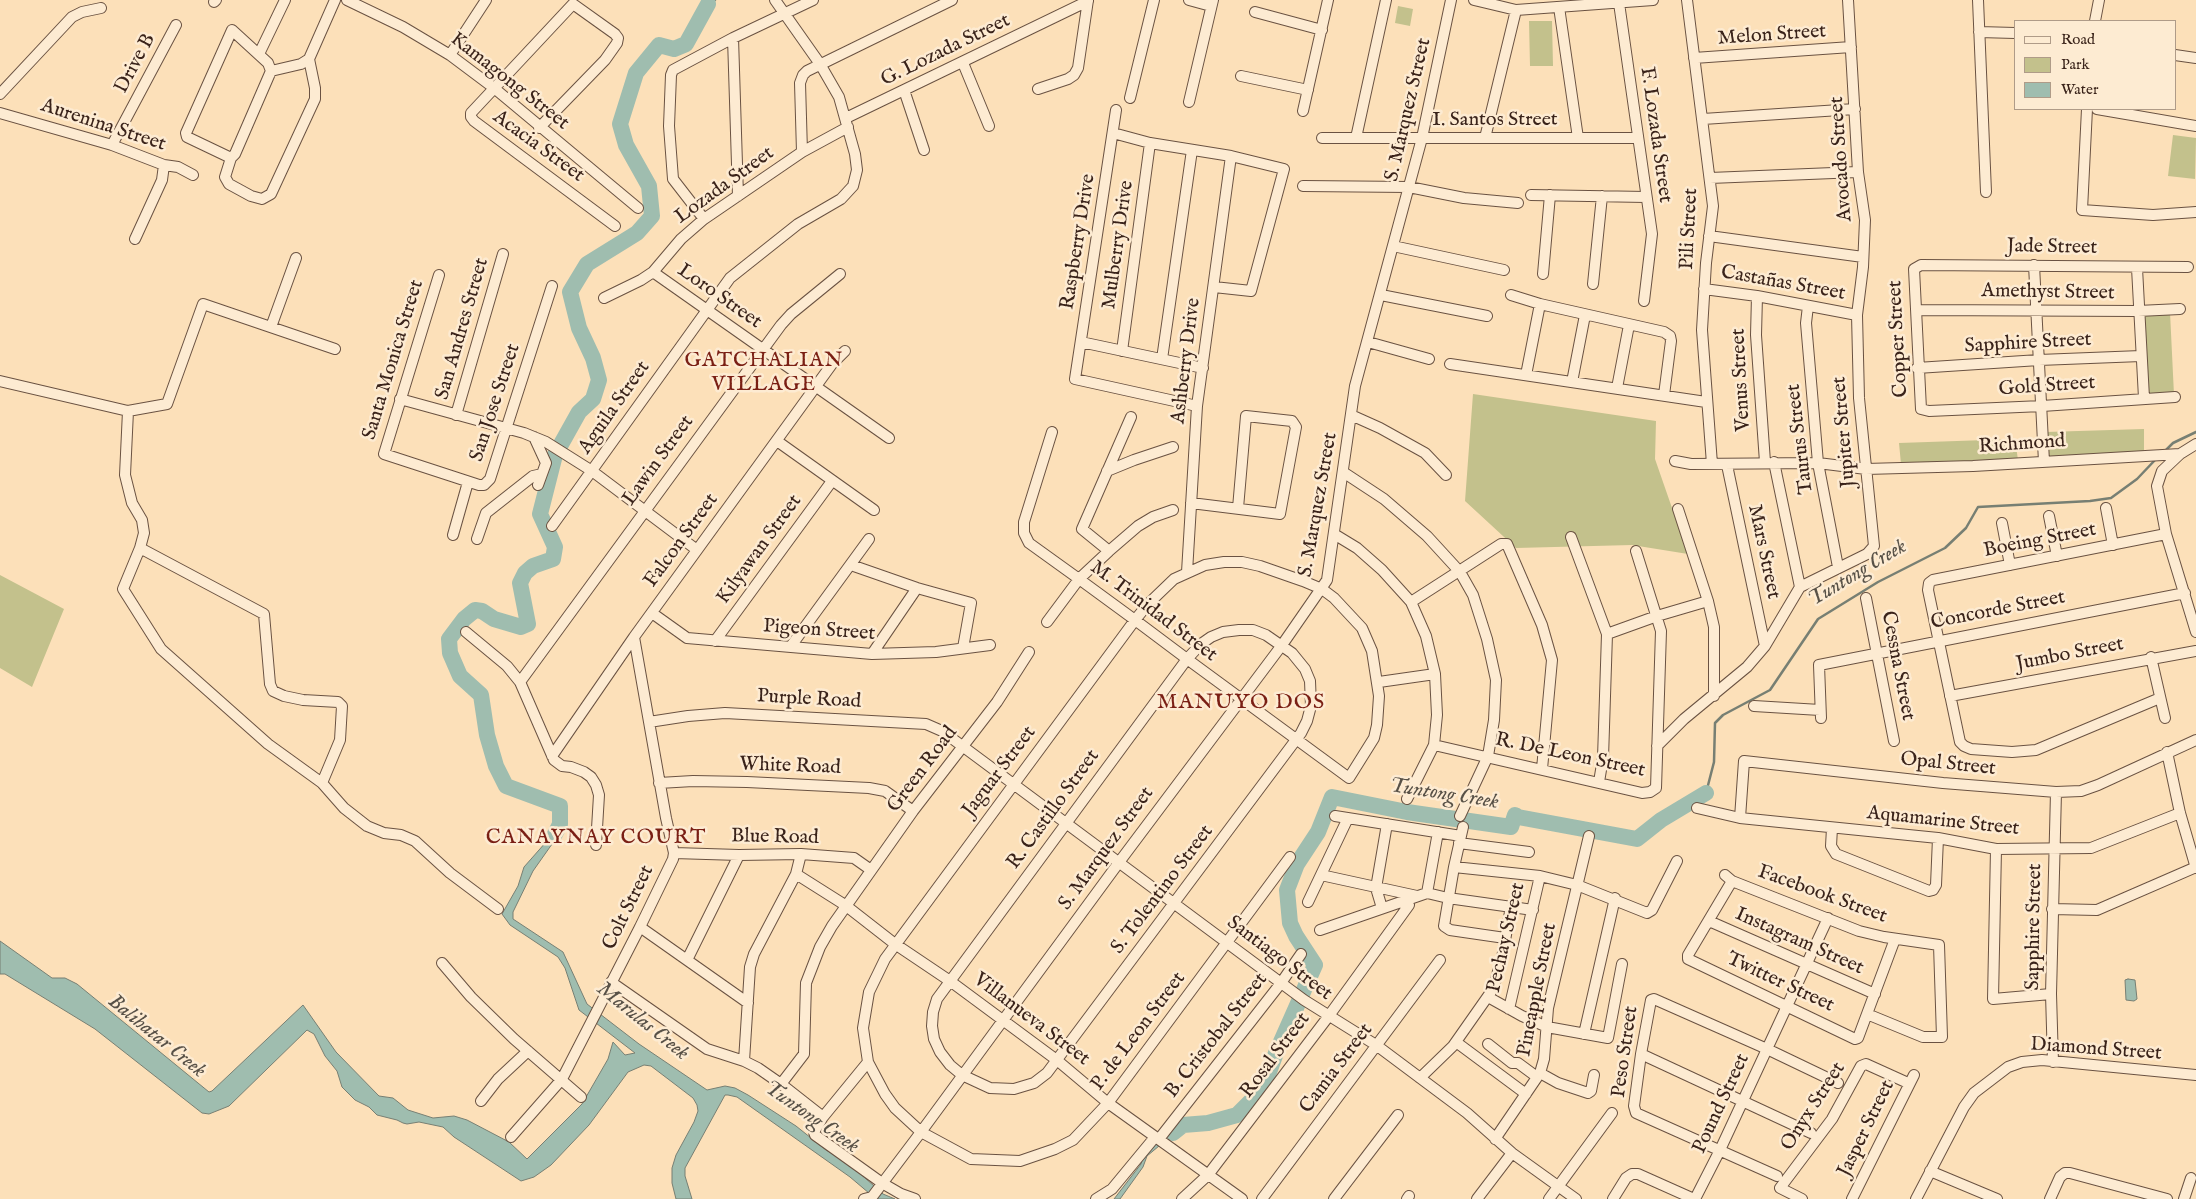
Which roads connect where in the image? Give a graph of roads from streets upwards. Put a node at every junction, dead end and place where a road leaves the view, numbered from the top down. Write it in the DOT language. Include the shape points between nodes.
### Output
graph roads {
  1 [pos="285,0"];
  2 [pos="336,0"];
  3 [pos="347,0"];
  4 [pos="486,0"];
  5 [pos="770,0"];
  6 [pos="775,0"];
  7 [pos="813,0"];
  8 [pos="952,0"];
  9 [pos="1154,0"];
  10 [pos="1190,0"];
  11 [pos="1328,0"];
  12 [pos="1386,0"];
  13 [pos="1451,0"];
  14 [pos="1474,0"];
  15 [pos="1653,0"];
  16 [pos="1687,0"];
  17 [pos="1848,0"];
  18 [pos="1978,0"];
  19 [pos="2099,0"];
  20 [pos="1088,1"];
  21 [pos="1212,3"];
  22 [pos="1619,3"];
  23 [pos="1560,7"];
  24 [pos="100,8"];
  25 [pos="1516,10"];
  26 [pos="1255,12"];
  27 [pos="783,13"];
  28 [pos="2095,20"];
  29 [pos="176,25"];
  30 [pos="1322,30"];
  31 [pos="1979,32"];
  32 [pos="2014,33"];
  33 [pos="732,38"];
  34 [pos="1851,47"];
  35 [pos="259,54"];
  36 [pos="450,55"];
  37 [pos="2176,55"];
  38 [pos="1694,58"];
  39 [pos="2196,58"];
  40 [pos="309,59"];
  41 [pos="963,63"];
  42 [pos="820,64"];
  43 [pos="271,71"];
  44 [pos="1241,76"];
  45 [pos="494,88"];
  46 [pos="1038,89"];
  47 [pos="904,90"];
  48 [pos="1308,90"];
  49 [pos="0,94"];
  50 [pos="1130,98"];
  51 [pos="1189,102"];
  52 [pos="1855,109"];
  53 [pos="1116,110"];
  54 [pos="2087,110"];
  55 [pos="2103,110"];
  56 [pos="1304,111"];
  57 [pos="0,113"];
  58 [pos="1702,119"];
  59 [pos="847,123"];
  60 [pos="989,126"];
  61 [pos="2196,126"];
  62 [pos="539,128"];
  63 [pos="1113,133"];
  64 [pos="1322,138"];
  65 [pos="1356,138"];
  66 [pos="1422,138"];
  67 [pos="1485,138"];
  68 [pos="1578,138"];
  69 [pos="1638,138"];
  70 [pos="1150,143"];
  71 [pos="112,145"];
  72 [pos="924,150"];
  73 [pos="1192,150"];
  74 [pos="802,152"];
  75 [pos="1231,156"];
  76 [pos="231,158"];
  77 [pos="164,165"];
  78 [pos="1858,172"];
  79 [pos="194,175"];
  80 [pos="1710,178"];
  81 [pos="1304,186"];
  82 [pos="1409,187"];
  83 [pos="1986,192"];
  84 [pos="1531,195"];
  85 [pos="1550,195"];
  86 [pos="738,196"];
  87 [pos="1602,196"];
  88 [pos="1646,198"];
  89 [pos="1518,203"];
  90 [pos="638,208"];
  91 [pos="2196,212"];
  92 [pos="704,219"];
  93 [pos="615,226"];
  94 [pos="1709,236"];
  95 [pos="135,239"];
  96 [pos="1393,246"];
  97 [pos="503,254"];
  98 [pos="1863,257"];
  99 [pos="296,258"];
  100 [pos="2034,265"];
  101 [pos="1916,267"];
  102 [pos="2188,267"];
  103 [pos="2137,268"];
  104 [pos="1504,270"];
  105 [pos="652,272"];
  106 [pos="840,274"];
  107 [pos="1543,274"];
  108 [pos="439,275"];
  109 [pos="1593,284"];
  110 [pos="552,286"];
  111 [pos="1214,287"];
  112 [pos="1704,289"];
  113 [pos="1381,295"];
  114 [pos="1511,295"];
  115 [pos="1757,296"];
  116 [pos="604,298"];
  117 [pos="1644,301"];
  118 [pos="1540,304"];
  119 [pos="1808,306"];
  120 [pos="2037,309"];
  121 [pos="2180,309"];
  122 [pos="707,310"];
  123 [pos="1917,310"];
  124 [pos="2138,311"];
  125 [pos="1856,314"];
  126 [pos="1585,315"];
  127 [pos="1487,316"];
  128 [pos="1629,325"];
  129 [pos="270,327"];
  130 [pos="1081,342"];
  131 [pos="1368,342"];
  132 [pos="336,349"];
  133 [pos="763,349"];
  134 [pos="845,351"];
  135 [pos="1122,351"];
  136 [pos="2141,356"];
  137 [pos="1162,359"];
  138 [pos="1429,359"];
  139 [pos="2039,360"];
  140 [pos="1450,364"];
  141 [pos="1203,368"];
  142 [pos="1917,368"];
  143 [pos="1526,375"];
  144 [pos="0,381"];
  145 [pos="1572,382"];
  146 [pos="816,387"];
  147 [pos="1617,388"];
  148 [pos="1664,395"];
  149 [pos="2175,396"];
  150 [pos="2144,398"];
  151 [pos="400,400"];
  152 [pos="1706,402"];
  153 [pos="1198,406"];
  154 [pos="2041,406"];
  155 [pos="1921,409"];
  156 [pos="128,411"];
  157 [pos="456,415"];
  158 [pos="1351,415"];
  159 [pos="1131,417"];
  160 [pos="506,428"];
  161 [pos="1052,432"];
  162 [pos="534,437"];
  163 [pos="889,438"];
  164 [pos="777,441"];
  165 [pos="2196,444"];
  166 [pos="1173,447"];
  167 [pos="384,454"];
  168 [pos="2175,454"];
  169 [pos="1675,461"];
  170 [pos="1769,462"];
  171 [pos="2044,462"];
  172 [pos="1818,463"];
  173 [pos="1712,464"];
  174 [pos="1727,465"];
  175 [pos="1866,470"];
  176 [pos="592,471"];
  177 [pos="1107,472"];
  178 [pos="1343,472"];
  179 [pos="542,474"];
  180 [pos="1446,475"];
  181 [pos="832,481"];
  182 [pos="468,482"];
  183 [pos="538,485"];
  184 [pos="1191,503"];
  185 [pos="1238,508"];
  186 [pos="2106,508"];
  187 [pos="1678,509"];
  188 [pos="874,510"];
  189 [pos="1173,510"];
  190 [pos="644,511"];
  191 [pos="2049,516"];
  192 [pos="2002,523"];
  193 [pos="552,526"];
  194 [pos="1334,534"];
  195 [pos="2166,534"];
  196 [pos="453,535"];
  197 [pos="1571,537"];
  198 [pos="477,539"];
  199 [pos="869,539"];
  200 [pos="2112,545"];
  201 [pos="140,548"];
  202 [pos="697,550"];
  203 [pos="1108,551"];
  204 [pos="1636,551"];
  205 [pos="2057,556"];
  206 [pos="851,565"];
  207 [pos="2010,565"];
  208 [pos="1838,567"];
  209 [pos="1187,572"];
  210 [pos="1460,572"];
  211 [pos="1080,579"];
  212 [pos="1800,587"];
  213 [pos="918,588"];
  214 [pos="1322,589"];
  215 [pos="2185,593"];
  216 [pos="1866,598"];
  217 [pos="1708,601"];
  218 [pos="1411,602"];
  219 [pos="652,613"];
  220 [pos="1657,616"];
  221 [pos="1135,620"];
  222 [pos="1047,622"];
  223 [pos="466,632"];
  224 [pos="2196,632"];
  225 [pos="1607,634"];
  226 [pos="634,637"];
  227 [pos="1938,640"];
  228 [pos="715,641"];
  229 [pos="990,645"];
  230 [pos="1282,645"];
  231 [pos="791,646"];
  232 [pos="1764,646"];
  233 [pos="963,648"];
  234 [pos="2196,650"];
  235 [pos="1029,652"];
  236 [pos="1877,653"];
  237 [pos="872,654"];
  238 [pos="2151,658"];
  239 [pos="1187,659"];
  240 [pos="1436,674"];
  241 [pos="520,682"];
  242 [pos="1379,682"];
  243 [pos="1714,696"];
  244 [pos="1950,696"];
  245 [pos="2160,698"];
  246 [pos="1241,699"];
  247 [pos="1754,706"];
  248 [pos="2165,718"];
  249 [pos="649,722"];
  250 [pos="1297,740"];
  251 [pos="2196,740"];
  252 [pos="1894,741"];
  253 [pos="1434,745"];
  254 [pos="962,746"];
  255 [pos="1657,746"];
  256 [pos="2167,752"];
  257 [pos="552,756"];
  258 [pos="1488,756"];
  259 [pos="1542,769"];
  260 [pos="1599,782"];
  261 [pos="322,783"];
  262 [pos="660,783"];
  263 [pos="1013,784"];
  264 [pos="2056,792"];
  265 [pos="1407,799"];
  266 [pos="1697,808"];
  267 [pos="913,811"];
  268 [pos="2180,813"];
  269 [pos="1335,816"];
  270 [pos="1460,816"];
  271 [pos="1348,818"];
  272 [pos="1740,818"];
  273 [pos="1066,823"];
  274 [pos="1387,824"];
  275 [pos="1832,828"];
  276 [pos="1438,832"];
  277 [pos="1461,836"];
  278 [pos="1589,836"];
  279 [pos="1938,838"];
  280 [pos="596,845"];
  281 [pos="1996,849"];
  282 [pos="2053,849"];
  283 [pos="674,852"];
  284 [pos="1529,852"];
  285 [pos="801,854"];
  286 [pos="740,855"];
  287 [pos="1290,858"];
  288 [pos="1120,861"];
  289 [pos="1677,861"];
  290 [pos="1454,867"];
  291 [pos="2196,867"];
  292 [pos="871,870"];
  293 [pos="796,874"];
  294 [pos="1321,875"];
  295 [pos="1540,876"];
  296 [pos="1577,885"];
  297 [pos="1376,888"];
  298 [pos="1423,895"];
  299 [pos="1448,898"];
  300 [pos="1615,898"];
  301 [pos="1308,902"];
  302 [pos="1175,903"];
  303 [pos="1409,905"];
  304 [pos="1511,906"];
  305 [pos="844,907"];
  306 [pos="1382,908"];
  307 [pos="498,909"];
  308 [pos="2052,909"];
  309 [pos="1533,910"];
  310 [pos="1828,918"];
  311 [pos="1709,921"];
  312 [pos="640,927"];
  313 [pos="1320,930"];
  314 [pos="1505,938"];
  315 [pos="1895,939"];
  316 [pos="1228,943"];
  317 [pos="895,944"];
  318 [pos="1301,954"];
  319 [pos="687,960"];
  320 [pos="1440,960"];
  321 [pos="442,963"];
  322 [pos="1807,963"];
  323 [pos="1622,964"];
  324 [pos="950,981"];
  325 [pos="611,982"];
  326 [pos="1281,983"];
  327 [pos="1875,994"];
  328 [pos="2051,994"];
  329 [pos="1488,997"];
  330 [pos="748,1003"];
  331 [pos="1788,1005"];
  332 [pos="1509,1009"];
  333 [pos="1867,1014"];
  334 [pos="1328,1017"];
  335 [pos="1003,1020"];
  336 [pos="1547,1027"];
  337 [pos="1584,1034"];
  338 [pos="1456,1042"];
  339 [pos="1488,1044"];
  340 [pos="1376,1046"];
  341 [pos="1767,1049"];
  342 [pos="528,1051"];
  343 [pos="1640,1054"];
  344 [pos="744,1061"];
  345 [pos="1058,1061"];
  346 [pos="868,1062"];
  347 [pos="2053,1062"];
  348 [pos="962,1075"];
  349 [pos="1594,1075"];
  350 [pos="2196,1075"];
  351 [pos="1538,1076"];
  352 [pos="1420,1078"];
  353 [pos="562,1079"];
  354 [pos="1911,1079"];
  355 [pos="1838,1083"];
  356 [pos="781,1084"];
  357 [pos="1526,1094"];
  358 [pos="581,1097"];
  359 [pos="1742,1100"];
  360 [pos="481,1101"];
  361 [pos="1108,1103"];
  362 [pos="1612,1113"];
  363 [pos="1398,1115"];
  364 [pos="823,1117"];
  365 [pos="921,1132"];
  366 [pos="1811,1133"];
  367 [pos="511,1137"];
  368 [pos="1495,1139"];
  369 [pos="1160,1140"];
  370 [pos="1720,1150"];
  371 [pos="1512,1152"];
  372 [pos="1930,1171"];
  373 [pos="1208,1175"];
  374 [pos="1777,1176"];
  375 [pos="2191,1178"];
  376 [pos="880,1185"];
  377 [pos="1559,1186"];
  378 [pos="1983,1196"];
  379 [pos="870,1198"];
  380 [pos="915,1199"];
  381 [pos="1096,1199"];
  382 [pos="1182,1199"];
  383 [pos="1242,1199"];
  384 [pos="1262,1199"];
  385 [pos="1334,1199"];
  386 [pos="1477,1199"];
  387 [pos="1549,1199"];
  388 [pos="1576,1199"];
  389 [pos="1614,1199"];
  390 [pos="1694,1199"];
  391 [pos="1802,1199"];
  392 [pos="1852,1199"];
  393 [pos="1916,1199"];
  394 [pos="1997,1199"];
  395 [pos="2050,1199"];
  396 [pos="2167,1199"];
  397 [pos="2184,1199"];
  1 -- 35 [label="street"];
  2 -- 40 [label="street"];
  3 -- 36 [label="street, Kamagong Street" via="403,27"];
  4 -- 36 [label="street"];
  5 -- 27 [label="street"];
  6 -- 27 [label="street"];
  7 -- 27 [label="street"];
  8 -- 42 [label="street"];
  9 -- 50 [label="street"];
  10 -- 21 [label="street"];
  11 -- 30 [label="street"];
  12 -- 65 [label="street"];
  13 -- 66 [label="street, S. Marquez Street"];
  14 -- 25 [label="street"];
  15 -- 22 [label="street"];
  16 -- 38 [label="street, Pili Street"];
  17 -- 34 [label="street, Avocado Street"];
  18 -- 31 [label="street"];
  19 -- 28 [label="street"];
  20 -- 41 [label="street, G. Lozada Street"];
  20 -- 46 [label="street" via="1078,68 1074,75"];
  21 -- 51 [label="street"];
  22 -- 23 [label="street"];
  22 -- 69 [label="street, F. Lozada Street"];
  23 -- 25 [label="street"];
  23 -- 68 [label="street"];
  24 -- 49 [label="street" via="72,17"];
  25 -- 67 [label="street"];
  26 -- 30 [label="street"];
  27 -- 33 [label="street"];
  27 -- 42 [label="street, Aguila Street"];
  29 -- 71 [label="street, Drive B"];
  30 -- 48 [label="street"];
  31 -- 32 [label="street"];
  31 -- 83 [label="street"];
  33 -- 86 [label="street"];
  33 -- 92 [label="street" via="677,66 671,75 669,126 673,179"];
  34 -- 38 [label="street, Melon Street"];
  34 -- 52 [label="street, Avocado Street"];
  35 -- 43 [label="street"];
  35 -- 76 [label="street" via="232,30 186,133 186,137"];
  36 -- 45 [label="street, Kamagong Street"];
  37 -- 39 [label="street"];
  38 -- 58 [label="street, Pili Street"];
  40 -- 43 [label="street"];
  40 -- 76 [label="street" via="315,99 271,194 262,199 229,184 225,177"];
  41 -- 47 [label="street, G. Lozada Street"];
  41 -- 60 [label="street"];
  42 -- 59 [label="street, Aguila Street" via="832,82"];
  42 -- 74 [label="street" via="807,71 800,83"];
  43 -- 76 [label="street"];
  44 -- 48 [label="street"];
  45 -- 62 [label="street, Kamagong Street"];
  45 -- 62 [label="street" via="571,4 615,34 617,43 605,60"];
  45 -- 93 [label="street, Acacia Street" via="471,113 474,121"];
  47 -- 59 [label="street, G. Lozada Street"];
  47 -- 72 [label="street"];
  48 -- 56 [label="street"];
  52 -- 58 [label="street"];
  52 -- 78 [label="street, Avocado Street"];
  53 -- 63 [label="street, Raspberry Drive"];
  54 -- 91 [label="street" via="2082,210 2153,215"];
  55 -- 61 [label="street"];
  57 -- 71 [label="street, Aurenina Street"];
  58 -- 80 [label="street, Pili Street"];
  59 -- 74 [label="street, Lozada Street"];
  59 -- 122 [label="street, Aguila Street" via="857,170 853,186 841,199 798,224 730,278"];
  62 -- 90 [label="street, Kamagong Street"];
  63 -- 70 [label="street"];
  63 -- 130 [label="street, Raspberry Drive"];
  64 -- 65 [label="street, I. Santos Street"];
  65 -- 66 [label="street, I. Santos Street"];
  66 -- 67 [label="street, I. Santos Street"];
  66 -- 82 [label="street, S. Marquez Street"];
  67 -- 68 [label="street, I. Santos Street"];
  68 -- 69 [label="street, I. Santos Street"];
  69 -- 88 [label="street, F. Lozada Street"];
  70 -- 73 [label="street"];
  70 -- 135 [label="street, Mulberry Drive"];
  71 -- 77 [label="street, Aurenina Street"];
  73 -- 75 [label="street"];
  73 -- 137 [label="street"];
  74 -- 86 [label="street, Lozada Street"];
  75 -- 111 [label="street, Ashberry Drive"];
  75 -- 111 [label="street" via="1284,169 1251,291"];
  77 -- 79 [label="street, Aurenina Street" via="178,167"];
  77 -- 95 [label="street" via="162,180"];
  78 -- 80 [label="street"];
  78 -- 98 [label="street, Avocado Street" via="1865,220"];
  80 -- 94 [label="street, Pili Street" via="1713,206"];
  81 -- 82 [label="street"];
  82 -- 89 [label="street" via="1464,198"];
  82 -- 96 [label="street, S. Marquez Street"];
  84 -- 85 [label="street"];
  85 -- 87 [label="street"];
  85 -- 107 [label="street"];
  86 -- 92 [label="street, Lozada Street"];
  87 -- 88 [label="street"];
  87 -- 109 [label="street"];
  88 -- 117 [label="street, F. Lozada Street" via="1652,234"];
  92 -- 105 [label="street, Lozada Street"];
  94 -- 98 [label="street"];
  94 -- 112 [label="street, Pili Street"];
  96 -- 104 [label="street"];
  96 -- 113 [label="street, S. Marquez Street"];
  97 -- 157 [label="street, San Andres Street"];
  98 -- 125 [label="street, Avocado Street"];
  99 -- 129 [label="street"];
  100 -- 101 [label="street, Jade Street"];
  100 -- 103 [label="street, Jade Street"];
  100 -- 120 [label="street"];
  101 -- 123 [label="street, Copper Street"];
  102 -- 103 [label="street, Jade Street"];
  103 -- 124 [label="street"];
  105 -- 116 [label="street, Lozada Street"];
  105 -- 122 [label="street, Loro Street"];
  106 -- 133 [label="street, Lawin Street" via="791,314"];
  108 -- 151 [label="street, Santa Monica Street"];
  110 -- 160 [label="street, San Jose Street"];
  111 -- 141 [label="street, Ashberry Drive"];
  112 -- 115 [label="street, Castañas Street"];
  112 -- 152 [label="street, Pili Street" via="1702,330"];
  113 -- 127 [label="street"];
  113 -- 131 [label="street, S. Marquez Street"];
  114 -- 118 [label="street"];
  115 -- 119 [label="street, Castañas Street"];
  115 -- 170 [label="street, Venus Street" via="1756,335"];
  118 -- 126 [label="street"];
  118 -- 143 [label="street"];
  119 -- 125 [label="street, Castañas Street"];
  119 -- 172 [label="street, Taurus Street" via="1806,323"];
  120 -- 123 [label="street, Amethyst Street"];
  120 -- 124 [label="street, Amethyst Street"];
  120 -- 139 [label="street"];
  121 -- 124 [label="street, Amethyst Street"];
  122 -- 133 [label="street, Loro Street"];
  122 -- 176 [label="street, Aguila Street"];
  123 -- 142 [label="street, Copper Street"];
  124 -- 136 [label="street"];
  125 -- 175 [label="street, Jupiter Street"];
  126 -- 128 [label="street"];
  126 -- 145 [label="street"];
  128 -- 147 [label="street"];
  128 -- 148 [label="street" via="1670,336"];
  129 -- 132 [label="street"];
  129 -- 156 [label="street" via="203,304 167,404"];
  130 -- 135 [label="street"];
  130 -- 153 [label="street, Raspberry Drive" via="1075,379"];
  131 -- 138 [label="street"];
  131 -- 158 [label="street, S. Marquez Street" via="1355,386"];
  133 -- 146 [label="street, Loro Street"];
  133 -- 190 [label="street, Lawin Street"];
  134 -- 146 [label="street, Falcon Street"];
  135 -- 137 [label="street"];
  136 -- 139 [label="street, Sapphire Street"];
  136 -- 150 [label="street"];
  137 -- 141 [label="street"];
  139 -- 142 [label="street, Sapphire Street"];
  139 -- 154 [label="street"];
  140 -- 143 [label="street"];
  141 -- 153 [label="street, Ashberry Drive"];
  142 -- 155 [label="street, Copper Street"];
  143 -- 145 [label="street"];
  144 -- 156 [label="street"];
  145 -- 147 [label="street"];
  146 -- 163 [label="street, Loro Street"];
  146 -- 164 [label="street, Falcon Street"];
  147 -- 148 [label="street"];
  148 -- 152 [label="street"];
  149 -- 150 [label="street, Gold Street"];
  150 -- 154 [label="street, Gold Street"];
  151 -- 157 [label="street"];
  151 -- 167 [label="street, Santa Monica Street"];
  152 -- 173 [label="street"];
  153 -- 184 [label="street, Ashberry Drive"];
  154 -- 155 [label="street, Gold Street"];
  154 -- 171 [label="street"];
  156 -- 201 [label="street" via="125,474 132,503 144,526"];
  157 -- 160 [label="street"];
  158 -- 178 [label="street, S. Marquez Street"];
  158 -- 180 [label="street" via="1425,454"];
  159 -- 177 [label="street"];
  160 -- 162 [label="street"];
  160 -- 182 [label="street, San Jose Street" via="488,482 479,486"];
  161 -- 211 [label="street, M. Trinidad Street" via="1024,522 1024,533 1034,548"];
  162 -- 176 [label="street"];
  162 -- 179 [label="street" via="546,463"];
  164 -- 181 [label="street"];
  164 -- 202 [label="street, Falcon Street"];
  165 -- 168 [label="street"];
  166 -- 177 [label="street"];
  167 -- 182 [label="street, San Jose Street"];
  168 -- 171 [label="street, Richmond"];
  168 -- 195 [label="street" via="2162,471 2157,486"];
  169 -- 173 [label="street, Richmond"];
  170 -- 172 [label="street, Richmond"];
  170 -- 174 [label="street, Richmond"];
  170 -- 212 [label="street, Venus Street"];
  171 -- 175 [label="street, Richmond"];
  172 -- 175 [label="street, Richmond"];
  172 -- 208 [label="street, Taurus Street"];
  173 -- 174 [label="street, Richmond"];
  174 -- 232 [label="street, Mars Street"];
  175 -- 208 [label="street, Jupiter Street" via="1874,546 1867,554"];
  176 -- 190 [label="street"];
  176 -- 193 [label="street, Aguila Street"];
  177 -- 203 [label="street" via="1082,529"];
  178 -- 194 [label="street, S. Marquez Street"];
  178 -- 210 [label="street" via="1404,516"];
  179 -- 183 [label="street"];
  179 -- 198 [label="street" via="533,476 486,513"];
  181 -- 188 [label="street"];
  181 -- 228 [label="street, Kilyawan Street"];
  182 -- 196 [label="street"];
  184 -- 185 [label="street"];
  184 -- 209 [label="street, Ashberry Drive"];
  185 -- 185 [label="street" via="1280,514 1296,428 1292,421 1246,416"];
  186 -- 200 [label="street"];
  187 -- 217 [label="street"];
  189 -- 203 [label="street" via="1138,526"];
  190 -- 202 [label="street"];
  190 -- 241 [label="street, Lawin Street"];
  191 -- 205 [label="street"];
  192 -- 207 [label="street"];
  194 -- 214 [label="street, S. Marquez Street" via="1327,580"];
  194 -- 218 [label="street" via="1357,548 1382,570"];
  195 -- 200 [label="street, Boeing Street"];
  195 -- 215 [label="street"];
  197 -- 225 [label="street"];
  199 -- 206 [label="street"];
  200 -- 205 [label="street, Boeing Street"];
  201 -- 261 [label="street" via="123,589 161,649 268,744"];
  201 -- 261 [label="street" via="264,614 273,691 303,700 338,702 342,706 340,740"];
  202 -- 219 [label="street, Falcon Street"];
  203 -- 211 [label="street"];
  204 -- 220 [label="street"];
  205 -- 207 [label="street, Boeing Street"];
  206 -- 213 [label="street"];
  206 -- 231 [label="street"];
  207 -- 227 [label="street, Boeing Street" via="1929,583"];
  208 -- 212 [label="street"];
  209 -- 214 [label="street, Jaguar Street" via="1205,564 1242,562"];
  209 -- 221 [label="street, Jaguar Street" via="1162,589"];
  210 -- 218 [label="street"];
  210 -- 258 [label="street" via="1473,595 1496,680"];
  210 -- 259 [label="street" via="1501,544 1508,544 1542,625 1552,660"];
  211 -- 221 [label="street, M. Trinidad Street"];
  211 -- 222 [label="street"];
  212 -- 232 [label="street"];
  213 -- 233 [label="street" via="971,603"];
  213 -- 237 [label="street"];
  214 -- 230 [label="street, S. Marquez Street"];
  214 -- 242 [label="street" via="1362,628 1372,651"];
  215 -- 224 [label="street"];
  215 -- 227 [label="street, Concorde Street"];
  216 -- 236 [label="street, Cessna Street"];
  217 -- 220 [label="street"];
  217 -- 243 [label="street" via="1714,627"];
  218 -- 240 [label="street" via="1426,636"];
  219 -- 226 [label="street, Falcon Street"];
  219 -- 228 [label="street, Pigeon Street" via="687,638"];
  220 -- 225 [label="street"];
  220 -- 255 [label="street" via="1661,631"];
  221 -- 239 [label="street, M. Trinidad Street"];
  221 -- 263 [label="street, Jaguar Street"];
  223 -- 241 [label="street" via="508,666"];
  225 -- 260 [label="street" via="1603,758"];
  226 -- 249 [label="street, Colt Street"];
  226 -- 257 [label="street, Falcon Street"];
  227 -- 236 [label="street, Concorde Street"];
  227 -- 244 [label="street"];
  228 -- 231 [label="street, Pigeon Street"];
  229 -- 233 [label="street, Pigeon Street"];
  230 -- 239 [label="street, R. Castillo Street" via="1253,630 1223,632 1201,644"];
  230 -- 246 [label="street, S. Marquez Street"];
  230 -- 250 [label="street, S. Tolentino Street" via="1299,660 1310,681 1311,706"];
  231 -- 237 [label="street, Pigeon Street"];
  232 -- 243 [label="street" via="1747,667"];
  233 -- 237 [label="street, Pigeon Street"];
  234 -- 238 [label="street, Jumbo Street"];
  235 -- 254 [label="street, Green Road" via="997,702"];
  236 -- 247 [label="street, Concorde Street" via="1819,665 1820,714"];
  236 -- 252 [label="street, Cessna Street"];
  238 -- 244 [label="street, Jumbo Street"];
  238 -- 245 [label="street"];
  239 -- 246 [label="street, M. Trinidad Street"];
  239 -- 273 [label="street, R. Castillo Street"];
  240 -- 242 [label="street"];
  240 -- 253 [label="street"];
  241 -- 257 [label="street"];
  242 -- 250 [label="street, M. Trinidad Street" via="1374,738 1350,778"];
  243 -- 255 [label="street"];
  244 -- 245 [label="street" via="1960,742 1972,749 2012,752 2036,750"];
  245 -- 248 [label="street"];
  246 -- 250 [label="street, M. Trinidad Street"];
  246 -- 288 [label="street, S. Marquez Street"];
  249 -- 254 [label="street, Purple Road" via="725,713 926,724"];
  249 -- 262 [label="street, Colt Street"];
  250 -- 302 [label="street, S. Tolentino Street"];
  251 -- 256 [label="street, Opal Street"];
  253 -- 258 [label="street, R. De Leon Street"];
  253 -- 265 [label="street"];
  254 -- 263 [label="street, Santiago Street"];
  254 -- 267 [label="street, Green Road"];
  255 -- 260 [label="street, R. De Leon Street" via="1656,788 1650,792 1642,793"];
  256 -- 264 [label="street, Opal Street" via="2098,785 2081,791"];
  256 -- 268 [label="street"];
  257 -- 280 [label="street" via="558,764 584,772 596,785 599,795"];
  258 -- 259 [label="street, R. De Leon Street"];
  258 -- 270 [label="street"];
  259 -- 260 [label="street, R. De Leon Street"];
  261 -- 307 [label="street" via="344,808 367,826 415,841 450,873"];
  262 -- 267 [label="street, White Road" via="747,782 868,788 885,791"];
  262 -- 283 [label="street, Colt Street"];
  263 -- 273 [label="street, Santiago Street"];
  263 -- 317 [label="street, Jaguar Street"];
  264 -- 272 [label="street, Opal Street" via="1744,761"];
  264 -- 282 [label="street, Sapphire Street"];
  266 -- 272 [label="street, Aquamarine Street"];
  267 -- 292 [label="street, Green Road"];
  268 -- 282 [label="street, Aquamarine Street" via="2091,848"];
  268 -- 291 [label="street"];
  269 -- 271 [label="street"];
  271 -- 274 [label="street"];
  271 -- 294 [label="street"];
  272 -- 275 [label="street, Aquamarine Street"];
  273 -- 288 [label="street, Santiago Street"];
  273 -- 324 [label="street, R. Castillo Street"];
  274 -- 276 [label="street"];
  274 -- 297 [label="street"];
  275 -- 279 [label="street, Aquamarine Street"];
  275 -- 279 [label="street" via="1831,846 1836,854 1929,891 1936,885"];
  276 -- 277 [label="street"];
  276 -- 298 [label="street"];
  277 -- 284 [label="street"];
  277 -- 290 [label="street"];
  278 -- 296 [label="street, Pineapple Street"];
  279 -- 281 [label="street, Aquamarine Street"];
  281 -- 282 [label="street, Aquamarine Street"];
  281 -- 328 [label="street" via="1993,999"];
  282 -- 308 [label="street, Sapphire Street"];
  283 -- 286 [label="street, Blue Road"];
  283 -- 312 [label="street, Colt Street"];
  285 -- 286 [label="street, Blue Road"];
  285 -- 292 [label="street, Blue Road" via="854,858"];
  285 -- 293 [label="street"];
  286 -- 319 [label="street"];
  287 -- 316 [label="street, P. de Leon Street"];
  288 -- 302 [label="street, Santiago Street"];
  288 -- 335 [label="street, S. Marquez Street"];
  289 -- 300 [label="street" via="1650,912"];
  290 -- 295 [label="street"];
  290 -- 299 [label="street"];
  291 -- 308 [label="street" via="2096,910"];
  292 -- 305 [label="street, Green Road"];
  293 -- 305 [label="street, Villanueva Street"];
  293 -- 330 [label="street" via="754,954"];
  294 -- 297 [label="street"];
  294 -- 301 [label="street"];
  295 -- 296 [label="street"];
  295 -- 309 [label="street, Pechay Street"];
  296 -- 300 [label="street"];
  296 -- 336 [label="street, Pineapple Street" via="1548,1008"];
  297 -- 298 [label="street"];
  297 -- 306 [label="street"];
  298 -- 299 [label="street"];
  298 -- 306 [label="street"];
  299 -- 304 [label="street"];
  299 -- 314 [label="street" via="1444,923 1448,930"];
  300 -- 337 [label="street"];
  302 -- 316 [label="street, Santiago Street"];
  302 -- 345 [label="street, S. Tolentino Street"];
  303 -- 334 [label="street, Rosal Street"];
  304 -- 309 [label="street"];
  304 -- 314 [label="street"];
  305 -- 317 [label="street, Villanueva Street"];
  305 -- 356 [label="street, Green Road" via="820,947 806,983 804,1054"];
  306 -- 313 [label="street"];
  308 -- 328 [label="street, Sapphire Street"];
  309 -- 332 [label="street, Pechay Street"];
  310 -- 311 [label="street, Facebook Street" via="1729,878"];
  310 -- 315 [label="street, Facebook Street" via="1859,931"];
  310 -- 322 [label="street, Pound Street"];
  311 -- 322 [label="street, Instagram Street"];
  311 -- 331 [label="street, Twitter Street" via="1688,958"];
  312 -- 319 [label="street"];
  312 -- 325 [label="street, Colt Street"];
  314 -- 329 [label="street" via="1493,989"];
  315 -- 327 [label="street"];
  315 -- 333 [label="street, Facebook Street" via="1939,945 1942,1037 1923,1036"];
  316 -- 326 [label="street, Santiago Street"];
  316 -- 361 [label="street, P. de Leon Street"];
  317 -- 324 [label="street, Villanueva Street"];
  317 -- 346 [label="street, Jaguar Street" via="869,992 864,1028"];
  318 -- 326 [label="street, B. Cristobal Street"];
  319 -- 330 [label="street"];
  320 -- 340 [label="street, Camia Street"];
  321 -- 342 [label="street" via="471,997"];
  322 -- 327 [label="street, Instagram Street"];
  322 -- 331 [label="street, Pound Street"];
  323 -- 337 [label="street" via="1608,1038"];
  324 -- 335 [label="street, Villanueva Street"];
  324 -- 348 [label="street, R. Castillo Street" via="937,999 932,1012 932,1026 940,1052"];
  325 -- 344 [label="street" via="707,1049"];
  325 -- 353 [label="street, Colt Street"];
  326 -- 334 [label="street, Santiago Street"];
  326 -- 369 [label="street, B. Cristobal Street"];
  327 -- 333 [label="street"];
  328 -- 347 [label="street, Sapphire Street"];
  329 -- 332 [label="street"];
  329 -- 338 [label="street"];
  330 -- 344 [label="street"];
  331 -- 333 [label="street, Twitter Street" via="1858,1038"];
  331 -- 341 [label="street, Pound Street"];
  332 -- 336 [label="street"];
  334 -- 340 [label="street, Santiago Street"];
  334 -- 373 [label="street, Rosal Street"];
  335 -- 345 [label="street, Villanueva Street"];
  335 -- 348 [label="street, S. Marquez Street"];
  336 -- 337 [label="street"];
  336 -- 351 [label="street, Pineapple Street" via="1544,1059"];
  338 -- 352 [label="street"];
  338 -- 357 [label="street"];
  339 -- 351 [label="street" via="1512,1063 1518,1063"];
  340 -- 352 [label="street, Santiago Street"];
  340 -- 384 [label="street, Camia Street"];
  341 -- 343 [label="street, Peso Street" via="1654,999 1651,1000"];
  341 -- 355 [label="street"];
  341 -- 359 [label="street, Pound Street"];
  342 -- 353 [label="street"];
  342 -- 360 [label="street" via="498,1079"];
  343 -- 359 [label="street"];
  343 -- 370 [label="street, Peso Street" via="1636,1113"];
  344 -- 356 [label="street"];
  345 -- 348 [label="street, S. Tolentino Street" via="1034,1083 1014,1089 990,1088"];
  345 -- 361 [label="street, Villanueva Street"];
  346 -- 364 [label="street"];
  346 -- 365 [label="street, Jaguar Street" via="895,1108"];
  347 -- 350 [label="street, Diamond Street"];
  347 -- 372 [label="street, Diamond Street" via="2022,1062 2008,1067 1974,1093"];
  348 -- 365 [label="street, S. Marquez Street"];
  349 -- 351 [label="street" via="1592,1091 1588,1093"];
  351 -- 357 [label="street, Pineapple Street"];
  352 -- 368 [label="street, Santiago Street" via="1467,1113"];
  353 -- 358 [label="street"];
  353 -- 367 [label="street, Colt Street"];
  354 -- 391 [label="street, Onyx Street" via="1866,1064 1862,1066 1832,1119 1780,1188"];
  354 -- 392 [label="street, Jasper Street"];
  356 -- 364 [label="street"];
  357 -- 368 [label="street, Pineapple Street"];
  359 -- 366 [label="street"];
  359 -- 370 [label="street, Pound Street"];
  361 -- 365 [label="street, P. de Leon Street" via="1074,1140 1020,1162 971,1159"];
  361 -- 369 [label="street, Villanueva Street"];
  362 -- 377 [label="street"];
  363 -- 385 [label="street"];
  364 -- 376 [label="street" via="814,1129 815,1135"];
  365 -- 376 [label="street, S. Marquez Street"];
  368 -- 371 [label="street, Santiago Street"];
  369 -- 373 [label="street, Villanueva Street"];
  369 -- 381 [label="street, B. Cristobal Street" via="1112,1189"];
  370 -- 374 [label="street"];
  370 -- 390 [label="street, Pound Street"];
  371 -- 377 [label="street, Santiago Street"];
  371 -- 386 [label="street"];
  372 -- 378 [label="street"];
  372 -- 393 [label="street, Diamond Street"];
  373 -- 382 [label="street, Rosal Street"];
  373 -- 383 [label="street, Villanueva Street"];
  375 -- 397 [label="street"];
  376 -- 379 [label="street, S. Marquez Street"];
  376 -- 380 [label="street"];
  377 -- 387 [label="street"];
  377 -- 388 [label="street, Santiago Street"];
  378 -- 394 [label="street"];
  389 -- 390 [label="street" via="1626,1178 1632,1174"];
  395 -- 396 [label="street" via="2060,1177 2070,1173"];
}
